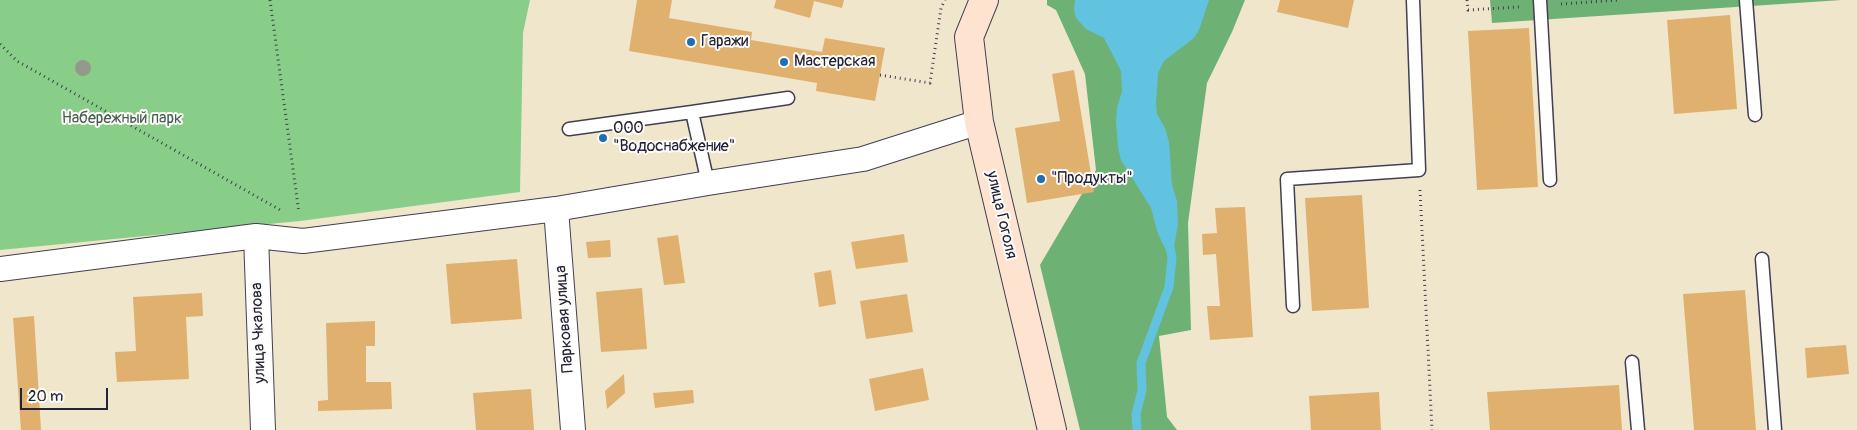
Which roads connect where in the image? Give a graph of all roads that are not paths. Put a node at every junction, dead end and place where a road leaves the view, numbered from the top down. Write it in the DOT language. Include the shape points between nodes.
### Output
graph roads {
  1 [pos="984,0"];
  2 [pos="1413,0"];
  3 [pos="1540,0"];
  4 [pos="1746,0"];
  5 [pos="788,98"];
  6 [pos="692,112"];
  7 [pos="1755,115"];
  8 [pos="979,122"];
  9 [pos="569,130"];
  10 [pos="1550,180"];
  11 [pos="708,183"];
  12 [pos="556,209"];
  13 [pos="256,236"];
  14 [pos="1762,259"];
  15 [pos="0,269"];
  16 [pos="1294,306"];
  17 [pos="1632,362"];
  18 [pos="263,430"];
  19 [pos="573,430"];
  20 [pos="1052,430"];
  21 [pos="1638,430"];
  22 [pos="1776,430"];
  1 -- 8 [label="main road, улица Гоголя" via="969,37"];
  2 -- 16 [label="lane" via="1419,170 1287,179"];
  3 -- 10 [label="lane"];
  4 -- 7 [label="lane"];
  5 -- 6 [label="lane"];
  6 -- 9 [label="lane"];
  6 -- 11 [label="lane"];
  8 -- 11 [label="street" via="863,159"];
  8 -- 20 [label="main road, улица Гоголя"];
  11 -- 12 [label="street"];
  12 -- 13 [label="street"];
  12 -- 19 [label="street, Парковая улица"];
  13 -- 15 [label="street"];
  13 -- 18 [label="street, улица Чкалова"];
  14 -- 22 [label="lane"];
  17 -- 21 [label="lane"];
}
